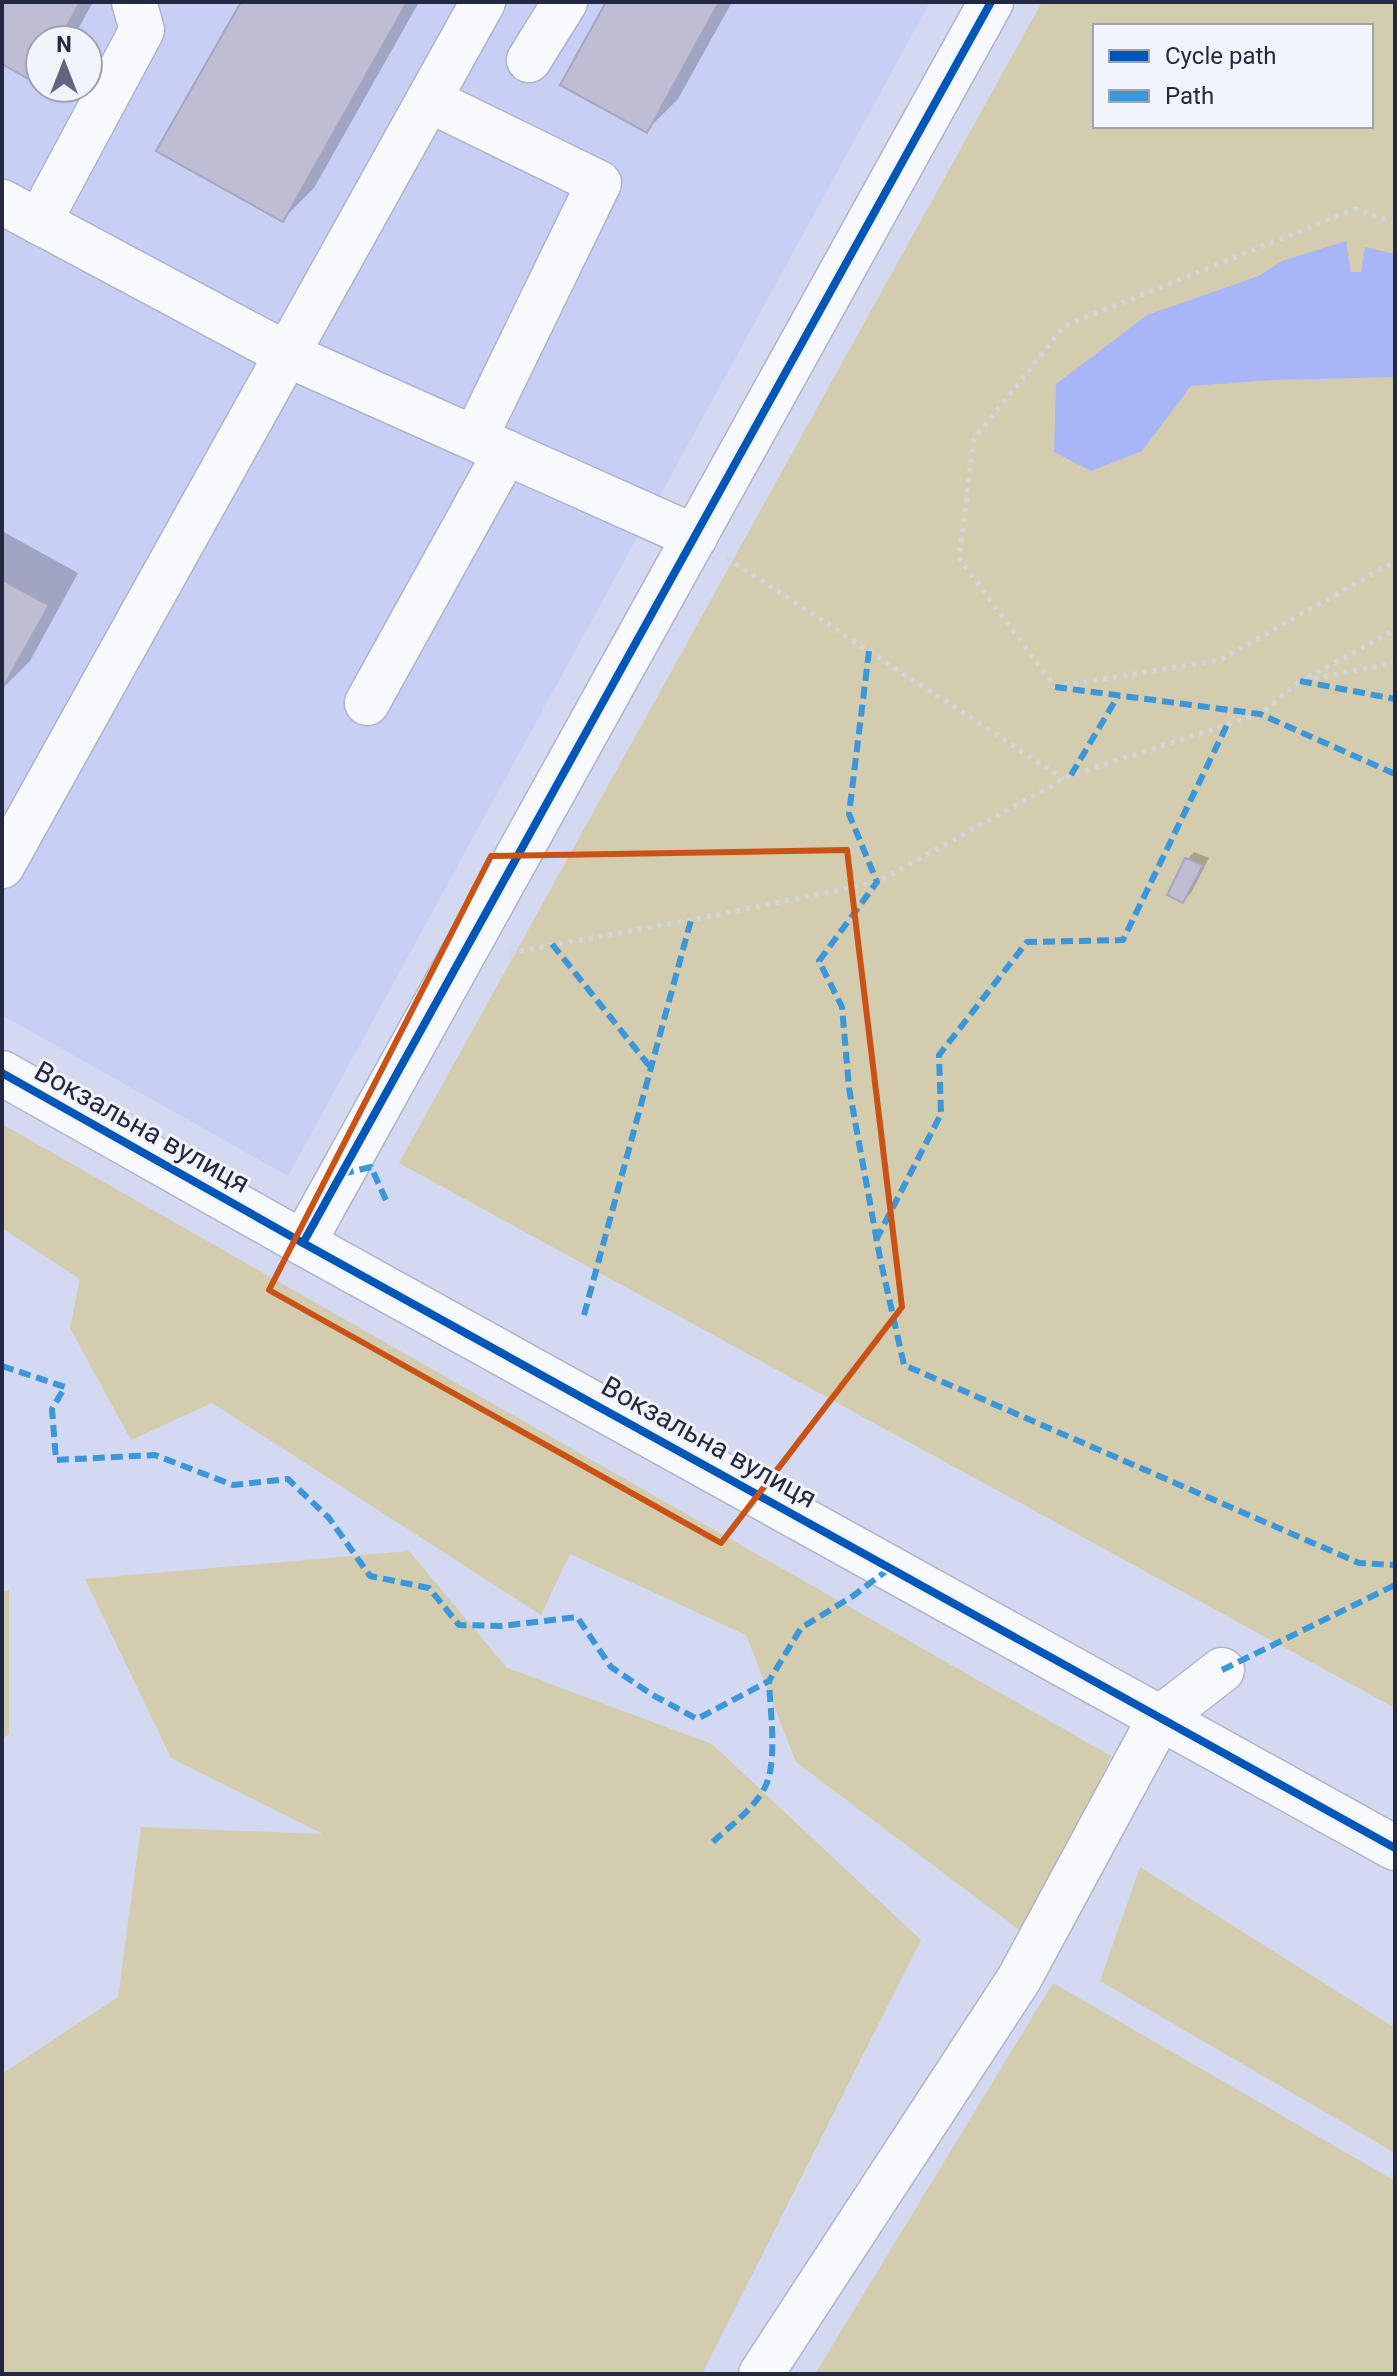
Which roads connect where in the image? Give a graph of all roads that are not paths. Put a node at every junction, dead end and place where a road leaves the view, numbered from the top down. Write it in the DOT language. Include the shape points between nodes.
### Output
graph roads {
  1 [pos="134,2"];
  2 [pos="483,2"];
  3 [pos="565,2"];
  4 [pos="991,2"];
  5 [pos="529,60"];
  6 [pos="429,100"];
  7 [pos="20,212"];
  8 [pos="288,355"];
  9 [pos="490,445"];
  10 [pos="695,537"];
  11 [pos="367,703"];
  12 [pos="2,866"];
  13 [pos="2,1073"];
  14 [pos="303,1243"];
  15 [pos="1222,1670"];
  16 [pos="1160,1718"];
  17 [pos="1395,1848"];
  18 [pos="761,2374"];
  1 -- 7 [label="street" via="142,30"];
  2 -- 6 [label="street"];
  3 -- 5 [label="street"];
  4 -- 10 [label="street"];
  6 -- 8 [label="street"];
  6 -- 9 [label="street" via="599,183"];
  7 -- 8 [label="street"];
  8 -- 9 [label="street"];
  8 -- 12 [label="street"];
  9 -- 10 [label="street"];
  9 -- 11 [label="street"];
  10 -- 14 [label="street"];
  13 -- 14 [label="street, Вокзальна вулиця"];
  14 -- 16 [label="street, Вокзальна вулиця"];
  15 -- 16 [label="street"];
  16 -- 17 [label="street, Вокзальна вулиця"];
  16 -- 18 [label="street" via="1019,1979"];
}
